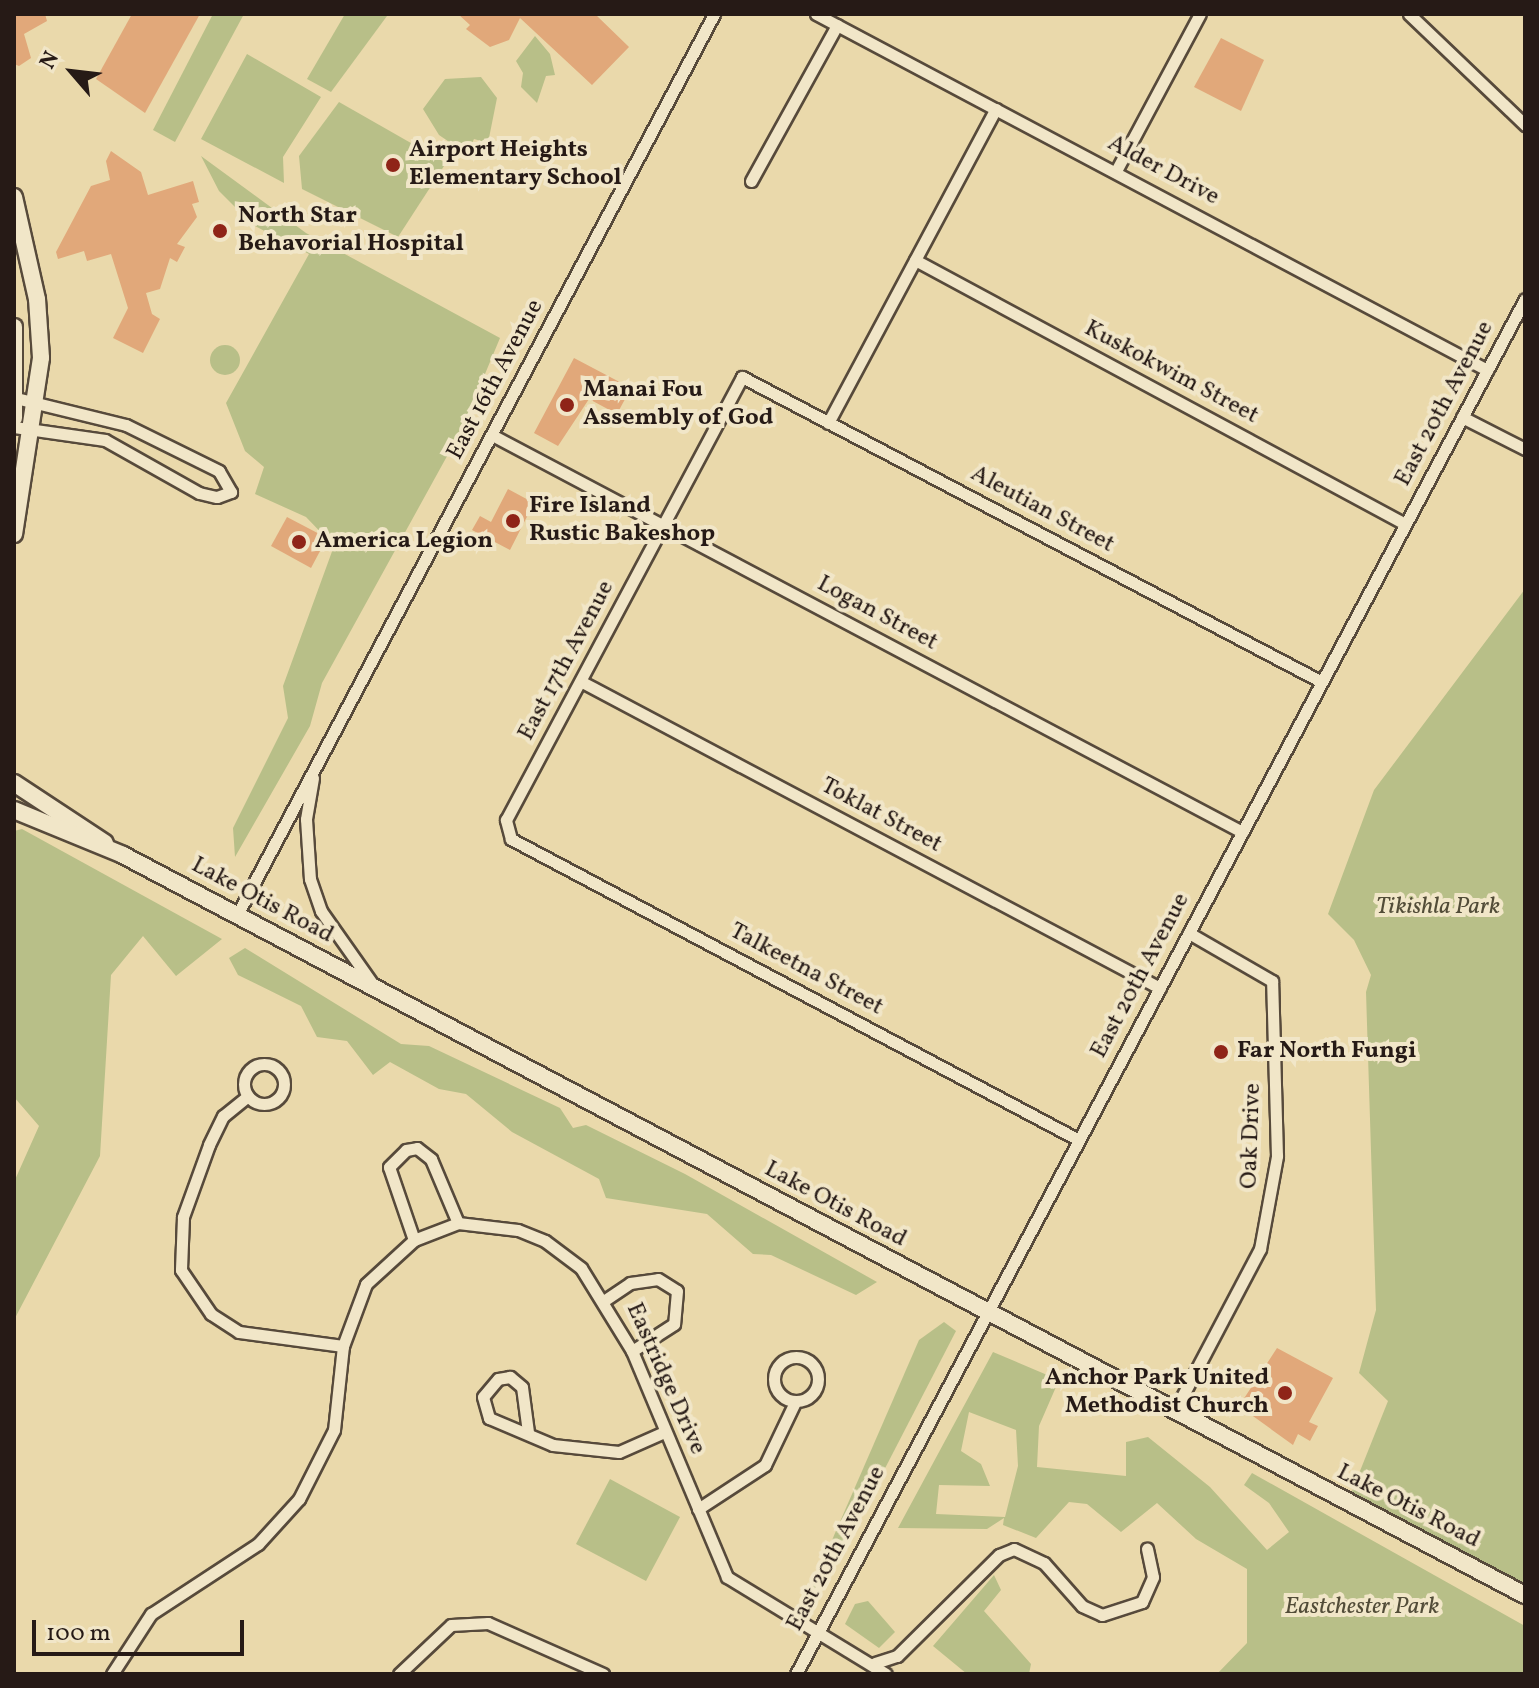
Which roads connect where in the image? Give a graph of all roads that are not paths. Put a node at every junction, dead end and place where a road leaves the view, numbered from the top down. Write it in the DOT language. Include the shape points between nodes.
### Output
graph roads {
  1 [pos="714,14"];
  2 [pos="816,14"];
  3 [pos="1200,14"];
  4 [pos="1409,14"];
  5 [pos="837,25"];
  6 [pos="996,109"];
  7 [pos="1525,125"];
  8 [pos="1116,171"];
  9 [pos="751,181"];
  10 [pos="14,197"];
  11 [pos="915,260"];
  12 [pos="1525,299"];
  13 [pos="14,327"];
  14 [pos="1487,370"];
  15 [pos="742,377"];
  16 [pos="16,398"];
  17 [pos="39,401"];
  18 [pos="1462,417"];
  19 [pos="14,418"];
  20 [pos="828,423"];
  21 [pos="14,427"];
  22 [pos="35,428"];
  23 [pos="492,435"];
  24 [pos="1525,449"];
  25 [pos="1405,524"];
  26 [pos="664,526"];
  27 [pos="14,534"];
  28 [pos="582,682"];
  29 [pos="1322,682"];
  30 [pos="315,766"];
  31 [pos="14,783"];
  32 [pos="14,810"];
  33 [pos="1242,832"];
  34 [pos="511,839"];
  35 [pos="123,855"];
  36 [pos="237,915"];
  37 [pos="1189,933"];
  38 [pos="1160,988"];
  39 [pos="376,989"];
  40 [pos="248,1096"];
  41 [pos="1079,1140"];
  42 [pos="458,1223"];
  43 [pos="414,1240"];
  44 [pos="605,1300"];
  45 [pos="987,1313"];
  46 [pos="343,1346"];
  47 [pos="632,1351"];
  48 [pos="795,1402"];
  49 [pos="1174,1412"];
  50 [pos="528,1432"];
  51 [pos="662,1433"];
  52 [pos="698,1509"];
  53 [pos="1147,1549"];
  54 [pos="1525,1595"];
  55 [pos="818,1632"];
  56 [pos="875,1663"];
  57 [pos="112,1674"];
  58 [pos="399,1674"];
  59 [pos="603,1674"];
  60 [pos="796,1674"];
  61 [pos="886,1674"];
  1 -- 23 [label="street, East 16th Avenue"];
  2 -- 5 [label="street, Alder Drive"];
  3 -- 8 [label="street"];
  4 -- 7 [label="street"];
  5 -- 6 [label="street, Alder Drive"];
  5 -- 9 [label="street"];
  6 -- 8 [label="street, Alder Drive"];
  6 -- 11 [label="street"];
  8 -- 14 [label="street, Alder Drive"];
  10 -- 17 [label="main road" via="37,299"];
  11 -- 20 [label="street"];
  11 -- 25 [label="street, Kuskokwim Street"];
  12 -- 14 [label="street, East 20th Avenue"];
  13 -- 16 [label="main road"];
  14 -- 18 [label="street, East 20th Avenue"];
  15 -- 20 [label="street, Aleutian Street"];
  15 -- 26 [label="street, East 17th Avenue"];
  16 -- 17 [label="street"];
  16 -- 19 [label="main road"];
  17 -- 22 [label="main road"];
  17 -- 22 [label="street" via="141,432 219,471 231,492 217,497 199,493 105,440"];
  18 -- 24 [label="street"];
  18 -- 25 [label="street, East 20th Avenue"];
  20 -- 29 [label="street, Aleutian Street"];
  21 -- 22 [label="street"];
  22 -- 27 [label="main road"];
  23 -- 26 [label="street, Logan Street"];
  23 -- 30 [label="street, East 16th Avenue"];
  25 -- 29 [label="street, East 20th Avenue"];
  26 -- 28 [label="street, East 17th Avenue"];
  26 -- 33 [label="street, Logan Street"];
  28 -- 34 [label="street, East 17th Avenue" via="506,820"];
  28 -- 38 [label="street, Toklat Street"];
  29 -- 33 [label="street, East 20th Avenue"];
  30 -- 36 [label="street, East 16th Avenue"];
  30 -- 39 [label="street, East 16th Avenue" via="306,819 310,879 339,939"];
  31 -- 35 [label="main road, Lake Otis Road"];
  32 -- 35 [label="main road, Lake Otis Road"];
  33 -- 37 [label="street, East 20th Avenue"];
  34 -- 41 [label="street, Talkeetna Street"];
  35 -- 36 [label="main road, Lake Otis Road"];
  36 -- 39 [label="main road, Lake Otis Road"];
  37 -- 38 [label="street, East 20th Avenue"];
  37 -- 49 [label="street, Oak Drive" via="1272,981 1277,1156 1260,1249"];
  38 -- 41 [label="street, East 20th Avenue"];
  39 -- 45 [label="main road, Lake Otis Road"];
  40 -- 46 [label="street" via="223,1116 209,1145 183,1217 181,1270 211,1314 239,1332"];
  41 -- 45 [label="street, East 20th Avenue"];
  42 -- 43 [label="street, Eastridge Drive"];
  42 -- 43 [label="street" via="431,1159 417,1148 406,1150 389,1167"];
  42 -- 44 [label="street, Eastridge Drive" via="518,1230 545,1241 581,1268"];
  43 -- 46 [label="street, Eastridge Drive" via="366,1284"];
  44 -- 47 [label="street, Eastridge Drive"];
  44 -- 47 [label="street" via="658,1279 677,1291 674,1324"];
  45 -- 49 [label="main road, Lake Otis Road"];
  45 -- 55 [label="street, East 20th Avenue"];
  46 -- 57 [label="street, Eastridge Drive" via="334,1430 299,1499 258,1544 151,1614"];
  47 -- 51 [label="street, Eastridge Drive"];
  48 -- 48 [label="street" via="815,1392 819,1377 812,1363 798,1357 783,1361 774,1379 783,1397"];
  48 -- 52 [label="street" via="765,1465"];
  49 -- 54 [label="main road, Lake Otis Road"];
  50 -- 50 [label="street" via="500,1425 484,1409 483,1397 498,1379 510,1377 522,1387"];
  50 -- 51 [label="street" via="585,1452 619,1452"];
  51 -- 52 [label="street, Eastridge Drive"];
  52 -- 55 [label="street, Eastridge Drive" via="727,1577"];
  53 -- 56 [label="street" via="1153,1577 1142,1602 1102,1615 1082,1606 1044,1563 1024,1552 999,1555 897,1656"];
  55 -- 56 [label="street, Eastridge Drive"];
  55 -- 60 [label="street, East 20th Avenue"];
  56 -- 61 [label="street, Eastridge Drive"];
  58 -- 59 [label="street" via="451,1625 488,1623"];
}
